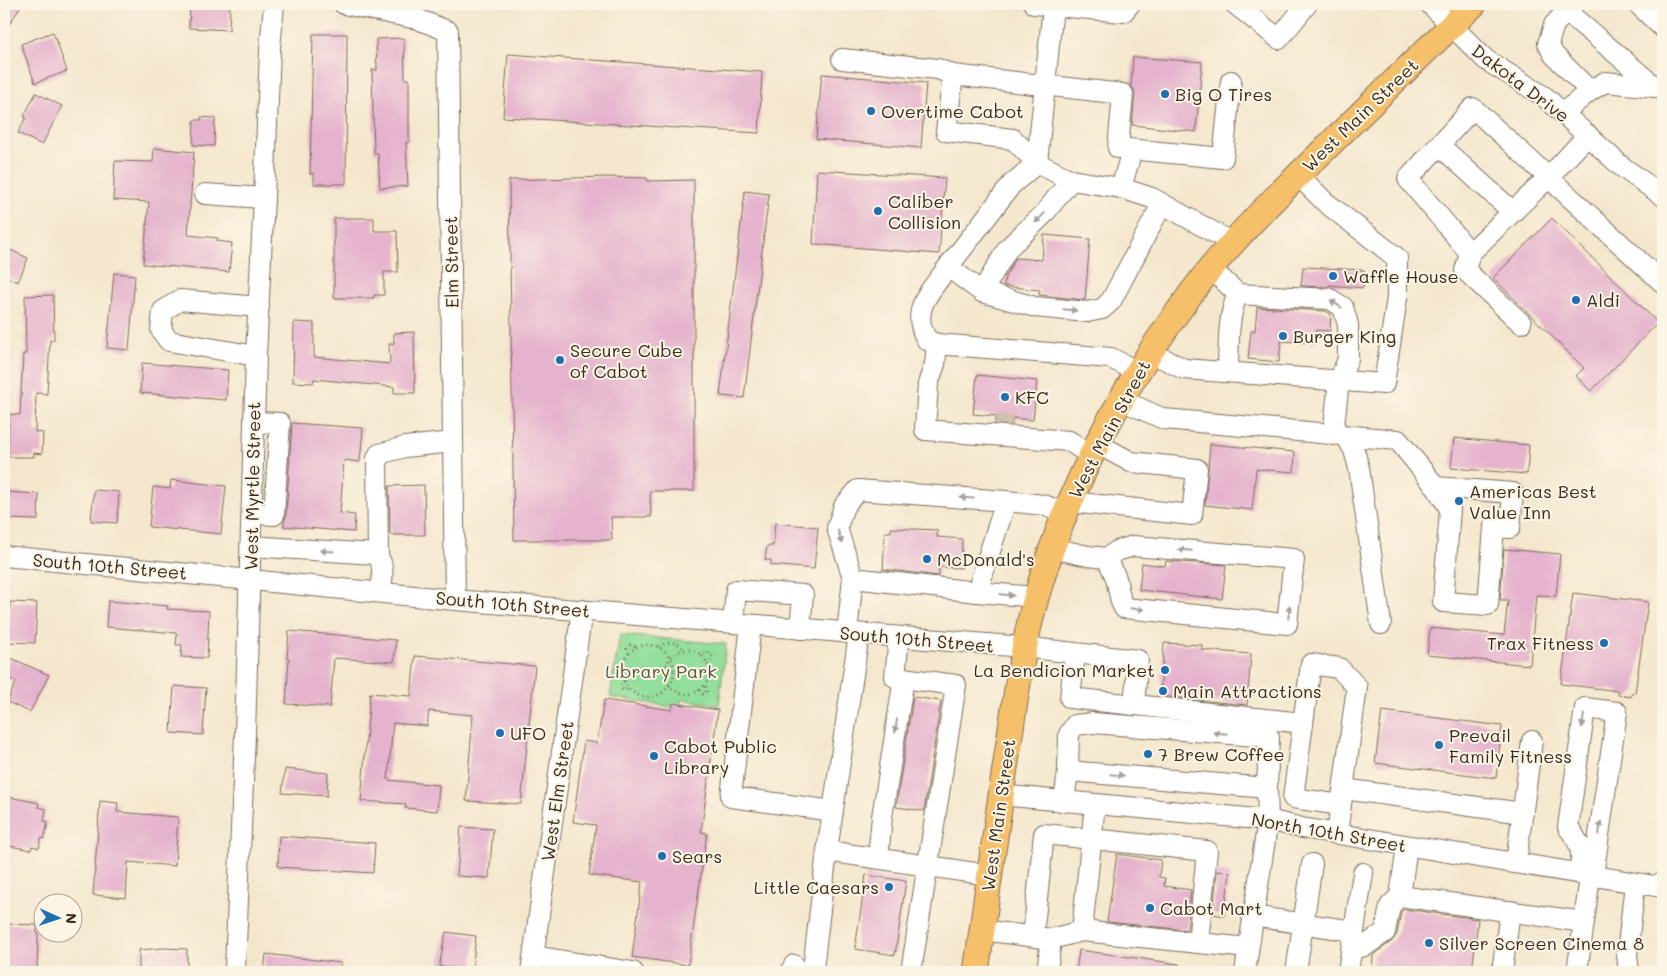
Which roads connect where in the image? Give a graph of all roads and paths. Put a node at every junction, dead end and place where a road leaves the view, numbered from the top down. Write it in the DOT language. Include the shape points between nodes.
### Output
graph roads {
  1 [pos="274,4"];
  2 [pos="344,4"];
  3 [pos="1235,4"];
  4 [pos="1307,4"];
  5 [pos="1430,4"];
  6 [pos="1474,4"];
  7 [pos="1638,4"];
  8 [pos="1044,5"];
  9 [pos="1130,6"];
  10 [pos="1570,7"];
  11 [pos="1451,26"];
  12 [pos="1663,28"];
  13 [pos="842,59"];
  14 [pos="953,75"];
  15 [pos="1230,80"];
  16 [pos="1045,86"];
  17 [pos="1659,87"];
  18 [pos="1590,91"];
  19 [pos="1563,113"];
  20 [pos="1588,135"];
  21 [pos="1439,145"];
  22 [pos="1132,150"];
  23 [pos="1037,163"];
  24 [pos="1298,175"];
  25 [pos="1550,177"];
  26 [pos="1071,180"];
  27 [pos="1121,188"];
  28 [pos="205,194"];
  29 [pos="1663,196"];
  30 [pos="264,198"];
  31 [pos="1162,204"];
  32 [pos="1513,212"];
  33 [pos="1233,243"];
  34 [pos="1470,253"];
  35 [pos="948,267"];
  36 [pos="1211,269"];
  37 [pos="1663,283"];
  38 [pos="982,292"];
  39 [pos="1238,294"];
  40 [pos="259,307"];
  41 [pos="1521,323"];
  42 [pos="937,344"];
  43 [pos="256,356"];
  44 [pos="1144,362"];
  45 [pos="935,364"];
  46 [pos="1228,372"];
  47 [pos="1339,381"];
  48 [pos="1121,400"];
  49 [pos="1340,436"];
  50 [pos="1049,439"];
  51 [pos="453,442"];
  52 [pos="1095,450"];
  53 [pos="1436,487"];
  54 [pos="1006,501"];
  55 [pos="1068,508"];
  56 [pos="250,546"];
  57 [pos="1052,548"];
  58 [pos="4,556"];
  59 [pos="378,556"];
  60 [pos="1107,558"];
  61 [pos="853,578"];
  62 [pos="250,579"];
  63 [pos="381,592"];
  64 [pos="977,592"];
  65 [pos="1036,597"];
  66 [pos="455,600"];
  67 [pos="582,610"];
  68 [pos="742,624"];
  69 [pos="1381,624"];
  70 [pos="800,629"];
  71 [pos="853,634"];
  72 [pos="899,637"];
  73 [pos="659,647"];
  74 [pos="1024,648"];
  75 [pos="684,650"];
  76 [pos="1075,653"];
  77 [pos="700,655"];
  78 [pos="670,657"];
  79 [pos="707,663"];
  80 [pos="904,678"];
  81 [pos="670,686"];
  82 [pos="1134,705"];
  83 [pos="1303,723"];
  84 [pos="1532,741"];
  85 [pos="1068,771"];
  86 [pos="1267,788"];
  87 [pos="1000,795"];
  88 [pos="1342,797"];
  89 [pos="1064,802"];
  90 [pos="1095,804"];
  91 [pos="833,811"];
  92 [pos="1523,813"];
  93 [pos="1268,820"];
  94 [pos="1337,834"];
  95 [pos="1092,839"];
  96 [pos="1407,846"];
  97 [pos="827,851"];
  98 [pos="878,858"];
  99 [pos="1516,863"];
  100 [pos="1312,864"];
  101 [pos="928,866"];
  102 [pos="1363,873"];
  103 [pos="989,875"];
  104 [pos="1587,875"];
  105 [pos="1635,883"];
  106 [pos="1659,884"];
  107 [pos="1400,896"];
  108 [pos="1510,911"];
  109 [pos="1252,916"];
  110 [pos="1584,922"];
  111 [pos="1303,924"];
  112 [pos="982,930"];
  113 [pos="1082,931"];
  114 [pos="1042,937"];
  115 [pos="1353,941"];
  116 [pos="1198,943"];
  117 [pos="1248,948"];
  118 [pos="532,964"];
  119 [pos="800,968"];
  120 [pos="235,969"];
  121 [pos="633,972"];
  122 [pos="911,972"];
  123 [pos="976,972"];
  124 [pos="1046,972"];
  125 [pos="1245,972"];
  126 [pos="1296,972"];
  127 [pos="1348,972"];
  128 [pos="1502,972"];
  129 [pos="1577,972"];
  130 [pos="1629,972"];
  1 -- 30 [label="street, West Myrtle Street"];
  2 -- 51 [label="street, Elm Street" via="417,19 448,31"];
  3 -- 4 [label="street" via="1279,39"];
  5 -- 11 [label="street, Dakota Drive"];
  6 -- 11 [label="main road, West Main Street"];
  7 -- 12 [label="street"];
  8 -- 9 [label="street"];
  8 -- 16 [label="street"];
  10 -- 17 [label="street"];
  10 -- 18 [label="street" via="1554,25 1548,44 1554,55"];
  11 -- 19 [label="street, Dakota Drive" via="1486,60 1545,97"];
  11 -- 24 [label="main road, West Main Street"];
  13 -- 14 [label="street" via="938,69"];
  14 -- 16 [label="street"];
  14 -- 23 [label="street" via="946,131 1013,139"];
  15 -- 22 [label="street" via="1223,158"];
  16 -- 22 [label="street" via="1123,94 1118,148"];
  16 -- 23 [label="street"];
  17 -- 18 [label="street" via="1605,82"];
  18 -- 19 [label="street"];
  19 -- 20 [label="street, Dakota Drive"];
  20 -- 25 [label="street"];
  20 -- 29 [label="street, Dakota Drive" via="1622,166"];
  21 -- 25 [label="street" via="1473,108"];
  21 -- 32 [label="street"];
  21 -- 34 [label="street" via="1408,179"];
  22 -- 27 [label="street"];
  23 -- 26 [label="street"];
  23 -- 35 [label="street" via="1012,184"];
  24 -- 33 [label="main road, West Main Street"];
  24 -- 47 [label="street" via="1325,202 1397,258 1397,298 1384,384"];
  25 -- 32 [label="street"];
  25 -- 37 [label="street"];
  26 -- 27 [label="street"];
  26 -- 38 [label="street, one-way" via="1043,216 1008,248"];
  27 -- 31 [label="street"];
  28 -- 30 [label="street"];
  30 -- 40 [label="street, West Myrtle Street"];
  31 -- 33 [label="street"];
  38 -- 31 [label="street, one-way" via="1035,306 1087,312 1102,309 1111,301"];
  32 -- 34 [label="street"];
  33 -- 36 [label="main road, West Main Street"];
  34 -- 41 [label="street" via="1465,270"];
  35 -- 38 [label="street"];
  35 -- 42 [label="street" via="925,298 920,312 921,331 927,340"];
  36 -- 39 [label="street"];
  36 -- 44 [label="main road, West Main Street"];
  39 -- 46 [label="street" via="1230,327"];
  47 -- 39 [label="street, one-way" via="1348,360 1348,325 1342,306 1330,299"];
  40 -- 43 [label="street, West Myrtle Street"];
  40 -- 43 [label="street" via="180,300 163,311 161,330 169,341"];
  42 -- 44 [label="street"];
  42 -- 45 [label="street"];
  43 -- 56 [label="street, West Myrtle Street"];
  44 -- 46 [label="street"];
  44 -- 48 [label="main road, West Main Street"];
  45 -- 50 [label="street" via="940,385 938,410 947,421 1004,425"];
  45 -- 50 [label="street" via="928,384 925,430"];
  46 -- 47 [label="street"];
  47 -- 49 [label="street"];
  48 -- 49 [label="street" via="1164,419"];
  48 -- 52 [label="main road, West Main Street"];
  49 -- 53 [label="street" via="1398,440"];
  49 -- 69 [label="street" via="1354,450 1359,468"];
  50 -- 52 [label="street" via="1069,441"];
  51 -- 59 [label="street" via="405,447 379,454"];
  51 -- 66 [label="street, Elm Street"];
  52 -- 55 [label="main road, West Main Street"];
  52 -- 55 [label="street" via="1131,462 1197,469 1192,515"];
  53 -- 53 [label="street" via="1513,493 1510,528 1494,527 1488,605 1443,602 1450,509"];
  54 -- 55 [label="street"];
  54 -- 61 [label="street, one-way" via="858,490 844,506 837,528"];
  54 -- 64 [label="street"];
  55 -- 57 [label="main road, West Main Street"];
  59 -- 56 [label="street, one-way"];
  56 -- 62 [label="street, West Myrtle Street"];
  57 -- 60 [label="street"];
  57 -- 65 [label="main road, West Main Street"];
  58 -- 62 [label="street, South 10th Street"];
  59 -- 63 [label="street" via="382,566"];
  60 -- 60 [label="street, one-way" via="1124,608 1287,624 1294,559 1133,546"];
  61 -- 64 [label="street"];
  61 -- 71 [label="street"];
  62 -- 63 [label="street, South 10th Street"];
  62 -- 120 [label="street, West Myrtle Street"];
  63 -- 66 [label="street, South 10th Street"];
  64 -- 65 [label="street, one-way"];
  65 -- 74 [label="main road, West Main Street"];
  66 -- 67 [label="street, South 10th Street"];
  67 -- 68 [label="street, South 10th Street"];
  67 -- 118 [label="street, West Elm Street"];
  68 -- 70 [label="street, South 10th Street"];
  68 -- 70 [label="street" via="736,590 803,595"];
  68 -- 91 [label="street" via="731,797"];
  70 -- 71 [label="street, South 10th Street"];
  71 -- 72 [label="street, South 10th Street"];
  71 -- 91 [label="street"];
  72 -- 74 [label="street, South 10th Street"];
  72 -- 80 [label="street" via="895,677"];
  73 -- 75 [label="path" via="665,643 676,643"];
  73 -- 78 [label="path"];
  73 -- 81 [label="path" via="647,645 636,648 623,665 622,676 629,689 640,696 651,697"];
  74 -- 76 [label="street, South 10th Street"];
  74 -- 87 [label="main road, West Main Street"];
  75 -- 77 [label="path"];
  75 -- 78 [label="path"];
  76 -- 82 [label="street, South 10th Street" via="1138,660"];
  76 -- 82 [label="street" via="1070,698"];
  77 -- 79 [label="path"];
  77 -- 79 [label="path" via="706,651 712,655 712,660"];
  78 -- 81 [label="path" via="674,672"];
  78 -- 81 [label="path" via="665,670"];
  79 -- 81 [label="path" via="709,675 699,690 681,694"];
  80 -- 98 [label="street, one-way"];
  80 -- 101 [label="street" via="956,685"];
  82 -- 83 [label="street"];
  83 -- 88 [label="street" via="1293,798"];
  83 -- 88 [label="street" via="1311,664 1338,668 1357,686"];
  84 -- 92 [label="street"];
  85 -- 86 [label="street, one-way"];
  86 -- 85 [label="street, one-way" via="1269,737 1093,723 1075,725 1069,734"];
  85 -- 89 [label="street"];
  86 -- 93 [label="street"];
  87 -- 89 [label="street, North 10th Street"];
  87 -- 103 [label="main road, West Main Street"];
  88 -- 92 [label="street"];
  88 -- 94 [label="street"];
  89 -- 90 [label="street, North 10th Street"];
  90 -- 93 [label="street, North 10th Street"];
  90 -- 95 [label="street"];
  91 -- 97 [label="street"];
  92 -- 99 [label="street"];
  93 -- 94 [label="street, North 10th Street"];
  93 -- 109 [label="street"];
  94 -- 96 [label="street, North 10th Street"];
  95 -- 113 [label="street"];
  95 -- 114 [label="street" via="1044,834"];
  95 -- 116 [label="street" via="1208,851"];
  96 -- 99 [label="street, North 10th Street"];
  96 -- 107 [label="street"];
  97 -- 98 [label="street"];
  97 -- 119 [label="street"];
  98 -- 101 [label="street"];
  99 -- 104 [label="street, North 10th Street"];
  100 -- 111 [label="street"];
  101 -- 103 [label="street"];
  101 -- 122 [label="street"];
  102 -- 115 [label="street"];
  103 -- 112 [label="main road, West Main Street"];
  104 -- 104 [label="street, one-way" via="1617,712 1585,708 1568,827 1577,839"];
  104 -- 105 [label="street, North 10th Street"];
  104 -- 110 [label="street"];
  105 -- 106 [label="street, North 10th Street"];
  105 -- 130 [label="street" via="1627,955"];
  107 -- 108 [label="street"];
  107 -- 115 [label="street" via="1390,906 1385,932 1366,946"];
  108 -- 110 [label="street"];
  108 -- 128 [label="street"];
  109 -- 111 [label="street"];
  109 -- 117 [label="street"];
  110 -- 129 [label="street"];
  111 -- 115 [label="street"];
  111 -- 126 [label="street"];
  112 -- 114 [label="street"];
  112 -- 123 [label="main road, West Main Street"];
  113 -- 114 [label="street"];
  113 -- 116 [label="street"];
  114 -- 124 [label="street"];
  115 -- 127 [label="street"];
  116 -- 117 [label="street"];
  117 -- 125 [label="street"];
  118 -- 121 [label="street"];
}
